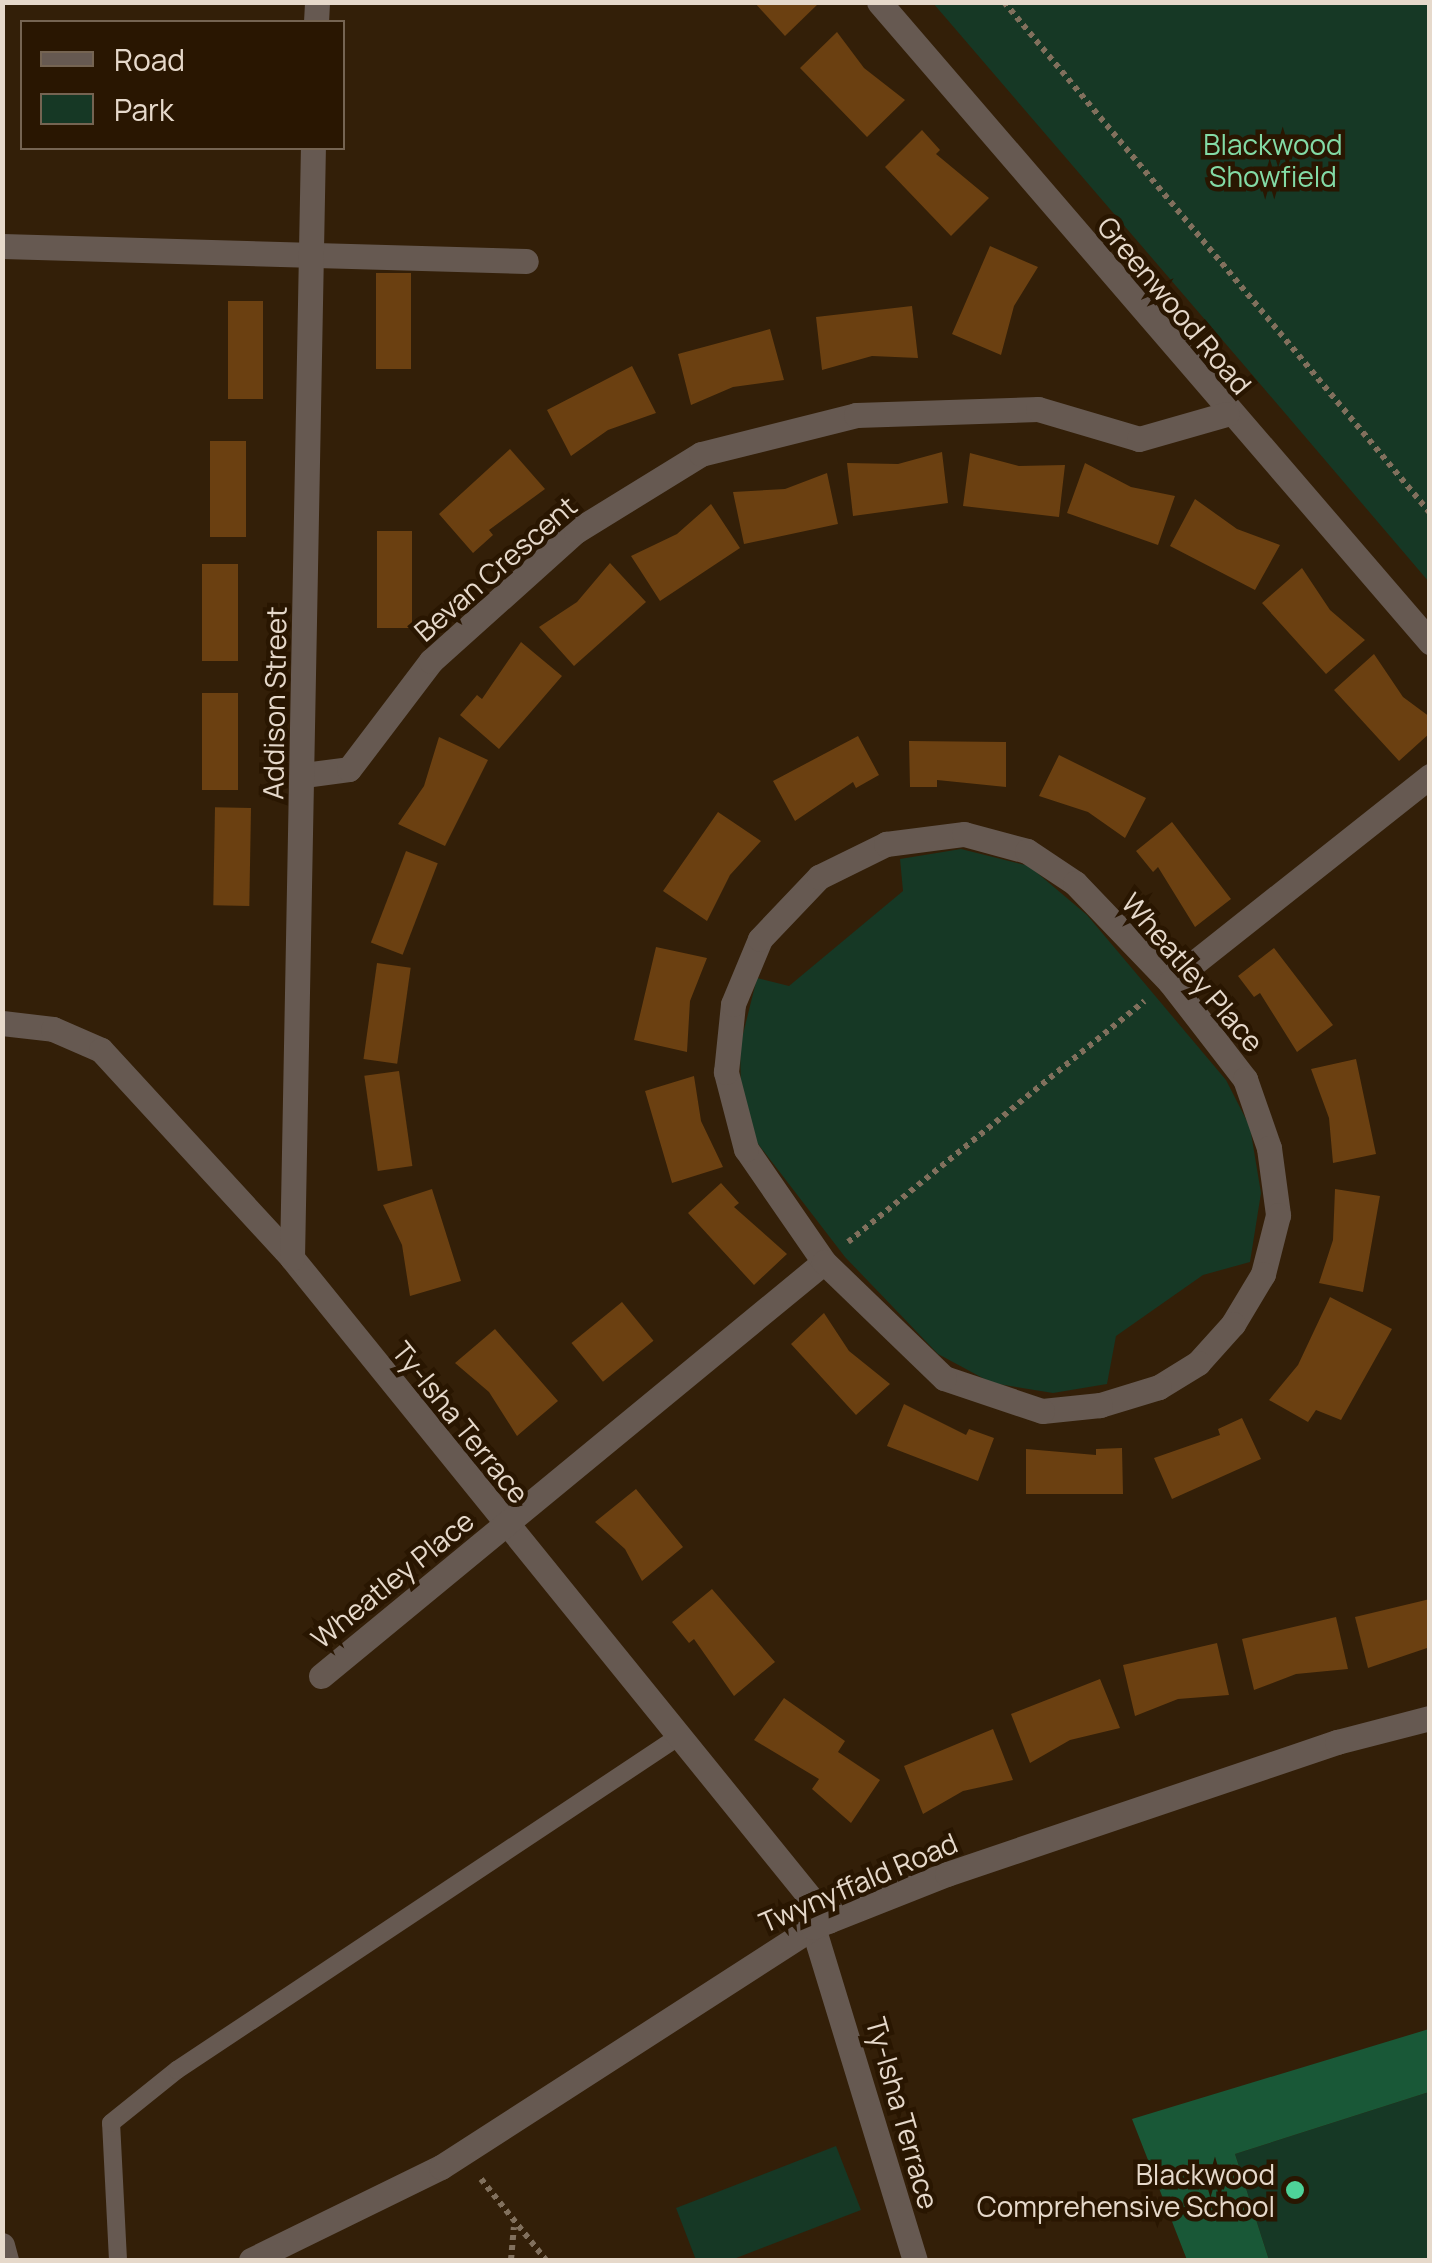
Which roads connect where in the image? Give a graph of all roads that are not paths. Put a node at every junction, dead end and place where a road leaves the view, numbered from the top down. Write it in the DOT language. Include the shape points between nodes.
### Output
graph roads {
  1 [pos="879,2"];
  2 [pos="313,150"];
  3 [pos="2,246"];
  4 [pos="310,253"];
  5 [pos="526,261"];
  6 [pos="1228,414"];
  7 [pos="1430,642"];
  8 [pos="304,775"];
  9 [pos="1430,776"];
  10 [pos="1170,982"];
  11 [pos="2,1024"];
  12 [pos="292,1258"];
  13 [pos="824,1262"];
  14 [pos="505,1526"];
  15 [pos="321,1676"];
  16 [pos="1430,1718"];
  17 [pos="678,1738"];
  18 [pos="821,1924"];
  19 [pos="2,2245"];
  20 [pos="6,2260"];
  21 [pos="118,2260"];
  22 [pos="251,2260"];
  23 [pos="915,2260"];
  1 -- 6 [label="street, Greenwood Road"];
  2 -- 4 [label="street, Addison Street"];
  3 -- 4 [label="street"];
  4 -- 5 [label="street"];
  4 -- 8 [label="street, Addison Street"];
  6 -- 7 [label="street, Greenwood Road"];
  6 -- 8 [label="street, Bevan Crescent" via="1138,439 1038,410 856,415 701,454 576,530 431,661 349,768"];
  8 -- 12 [label="street, Addison Street"];
  9 -- 10 [label="street"];
  10 -- 13 [label="street, Wheatley Place" via="1074,884 1027,851 964,834 886,844 819,877 760,940 733,1004 726,1072 746,1149"];
  10 -- 13 [label="street, Wheatley Place" via="1245,1078 1269,1148 1278,1215 1263,1274 1198,1363 1130,1396 1042,1412 944,1378"];
  11 -- 12 [label="street, Ty-Isha Terrace" via="53,1029 101,1050"];
  12 -- 14 [label="street, Ty-Isha Terrace"];
  13 -- 14 [label="street, Wheatley Place"];
  14 -- 15 [label="street, Wheatley Place"];
  14 -- 17 [label="street, Ty-Isha Terrace"];
  16 -- 18 [label="street, Twynyffald Road" via="1263,1767"];
  17 -- 18 [label="street, Ty-Isha Terrace"];
  17 -- 21 [label="lane" via="177,2070 111,2124"];
  18 -- 22 [label="street, Twynyffald Road" via="465,2152"];
  18 -- 23 [label="street, Ty-Isha Terrace"];
  19 -- 20 [label="street"];
}
